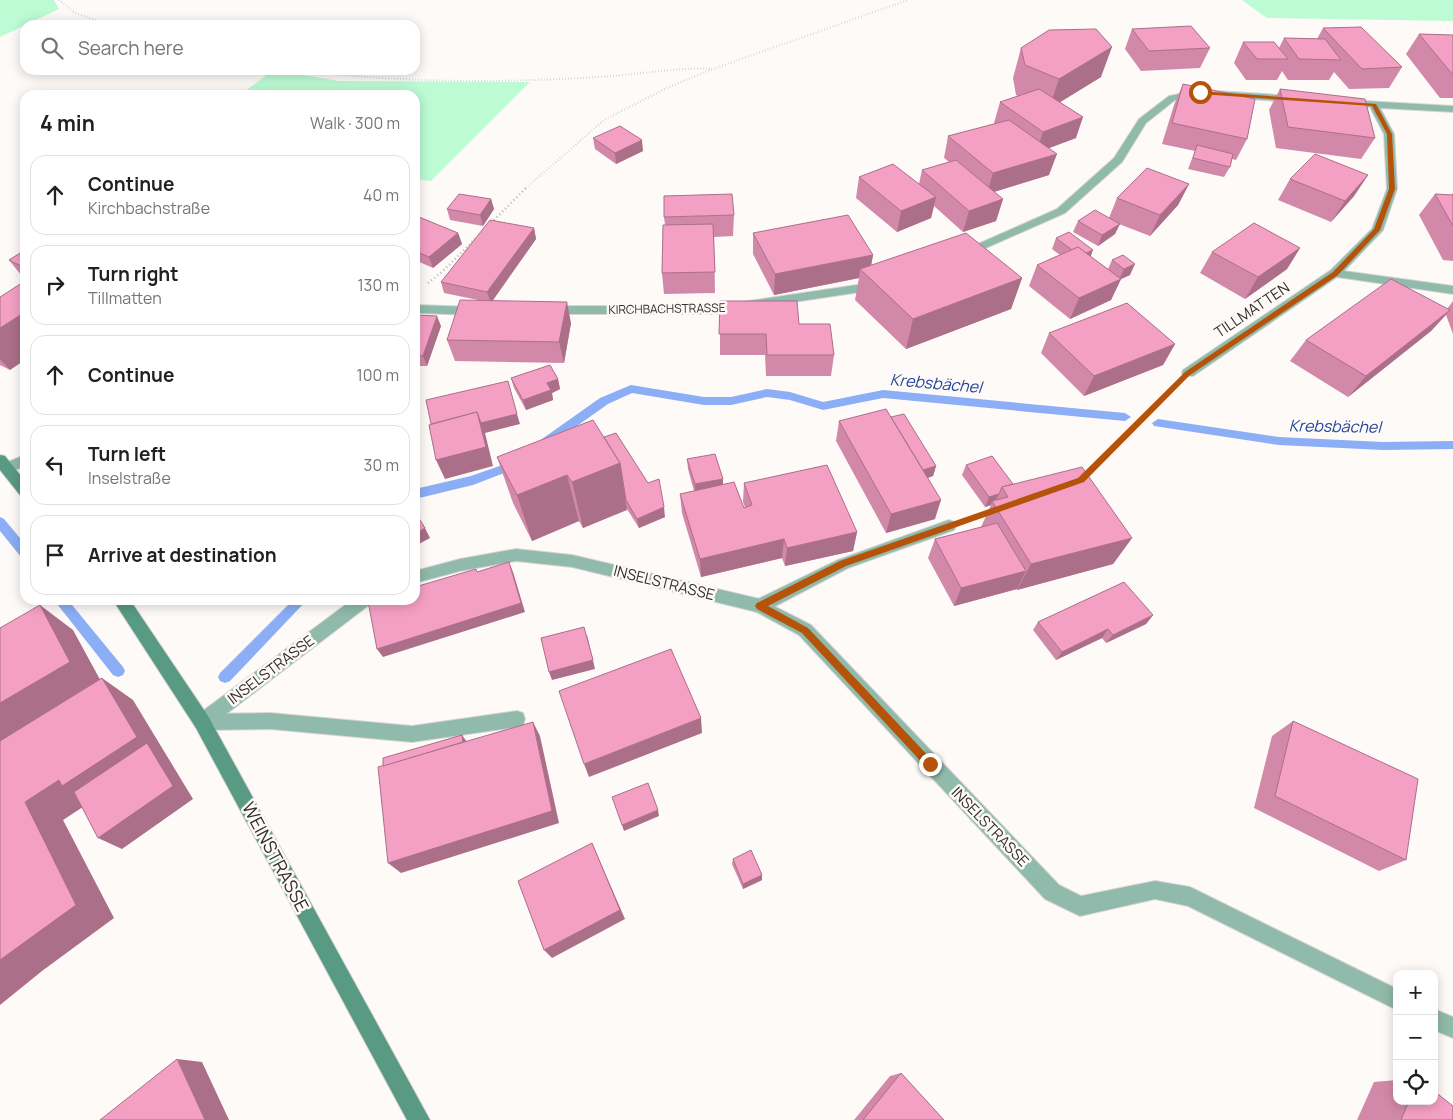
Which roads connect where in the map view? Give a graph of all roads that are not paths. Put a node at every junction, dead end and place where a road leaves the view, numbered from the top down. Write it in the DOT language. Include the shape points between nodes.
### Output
graph roads {
  1 [pos="1306,100"];
  2 [pos="1335,102"];
  3 [pos="1374,105"];
  4 [pos="1453,109"];
  5 [pos="956,257"];
  6 [pos="1335,273"];
  7 [pos="892,281"];
  8 [pos="1453,290"];
  9 [pos="420,309"];
  10 [pos="537,310"];
  11 [pos="488,311"];
  12 [pos="1188,374"];
  13 [pos="20,461"];
  14 [pos="4,464"];
  15 [pos="20,485"];
  16 [pos="949,526"];
  17 [pos="420,576"];
  18 [pos="124,605"];
  19 [pos="357,605"];
  20 [pos="760,606"];
  21 [pos="516,720"];
  22 [pos="202,722"];
  23 [pos="1393,998"];
  24 [pos="1438,1020"];
  25 [pos="1453,1028"];
  26 [pos="419,1120"];
  1 -- 5 [label="street" via="1200,92 1172,98 1142,122 1118,160 1061,211"];
  2 -- 3 [label="street"];
  3 -- 4 [label="street"];
  3 -- 6 [label="street, TILLMATTEN" via="1390,134 1392,189 1377,230"];
  6 -- 8 [label="street"];
  6 -- 12 [label="street, TILLMATTEN"];
  7 -- 10 [label="street, KIRCHBACHSTRASSE" via="873,288 714,310"];
  9 -- 11 [label="street"];
  13 -- 14 [label="street"];
  14 -- 15 [label="main road"];
  16 -- 20 [label="street" via="843,564"];
  17 -- 20 [label="street, INSELSTRASSE" via="516,555 572,561"];
  18 -- 22 [label="main road, WEINSTRASSE"];
  19 -- 22 [label="street, INSELSTRASSE"];
  20 -- 23 [label="street, INSELSTRASSE" via="805,630 1052,892 1080,906 1155,890 1190,897"];
  21 -- 22 [label="street" via="412,734 270,721"];
  22 -- 26 [label="main road, WEINSTRASSE"];
  24 -- 25 [label="street"];
}
